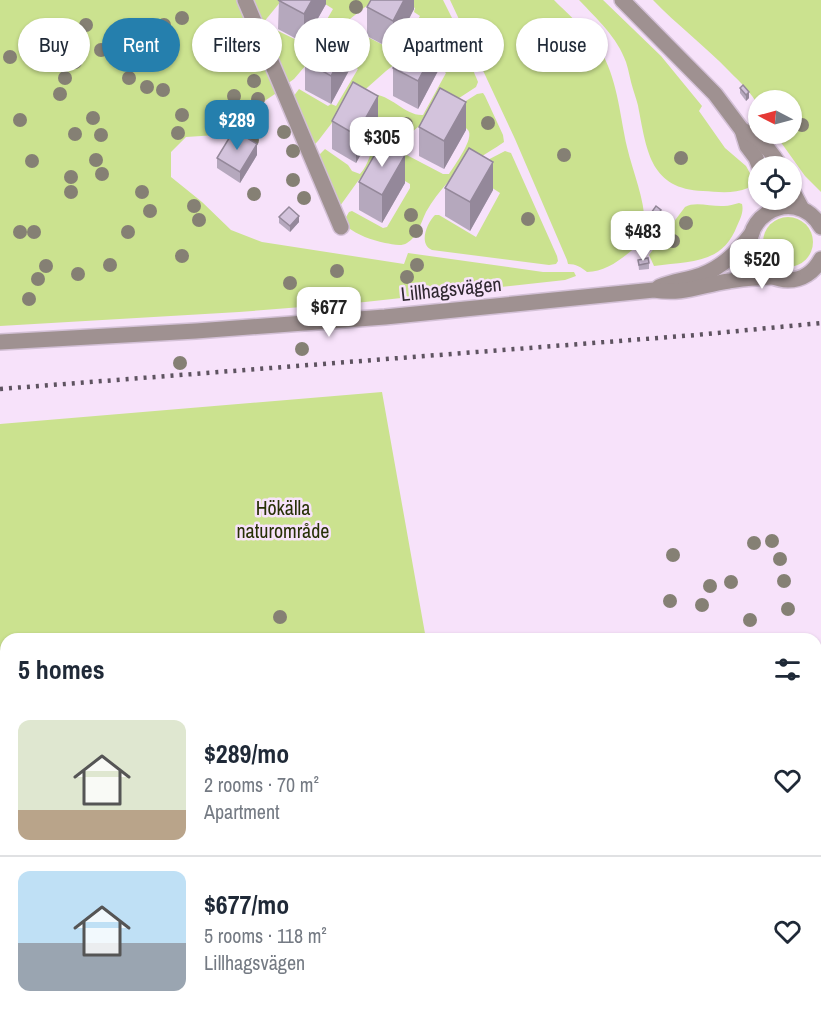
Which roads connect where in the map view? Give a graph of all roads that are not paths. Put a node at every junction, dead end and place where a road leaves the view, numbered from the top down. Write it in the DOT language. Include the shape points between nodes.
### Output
graph roads {
  1 [pos="245,0"];
  2 [pos="622,0"];
  3 [pos="742,130"];
  4 [pos="754,156"];
  5 [pos="774,156"];
  6 [pos="802,209"];
  7 [pos="762,210"];
  8 [pos="775,210"];
  9 [pos="761,218"];
  10 [pos="820,224"];
  11 [pos="341,227"];
  12 [pos="752,233"];
  13 [pos="818,267"];
  14 [pos="772,277"];
  15 [pos="654,290"];
  16 [pos="0,342"];
  1 -- 11 [label="street"];
  2 -- 3 [label="street" via="715,94"];
  3 -- 4 [label="street"];
  3 -- 5 [label="street" via="753,134"];
  6 -- 10 [label="street"];
  7 -- 9 [label="street"];
  8 -- 9 [label="street"];
  9 -- 12 [label="street, Lillhagsvägen"];
  12 -- 14 [label="street" via="754,258"];
  12 -- 15 [label="street, Lillhagsvägen" via="712,270"];
  13 -- 14 [label="street, Lillhagsvägen" via="792,280"];
  14 -- 15 [label="street, Lillhagsvägen" via="668,292"];
  15 -- 16 [label="street, Lillhagsvägen" via="386,317"];
}
